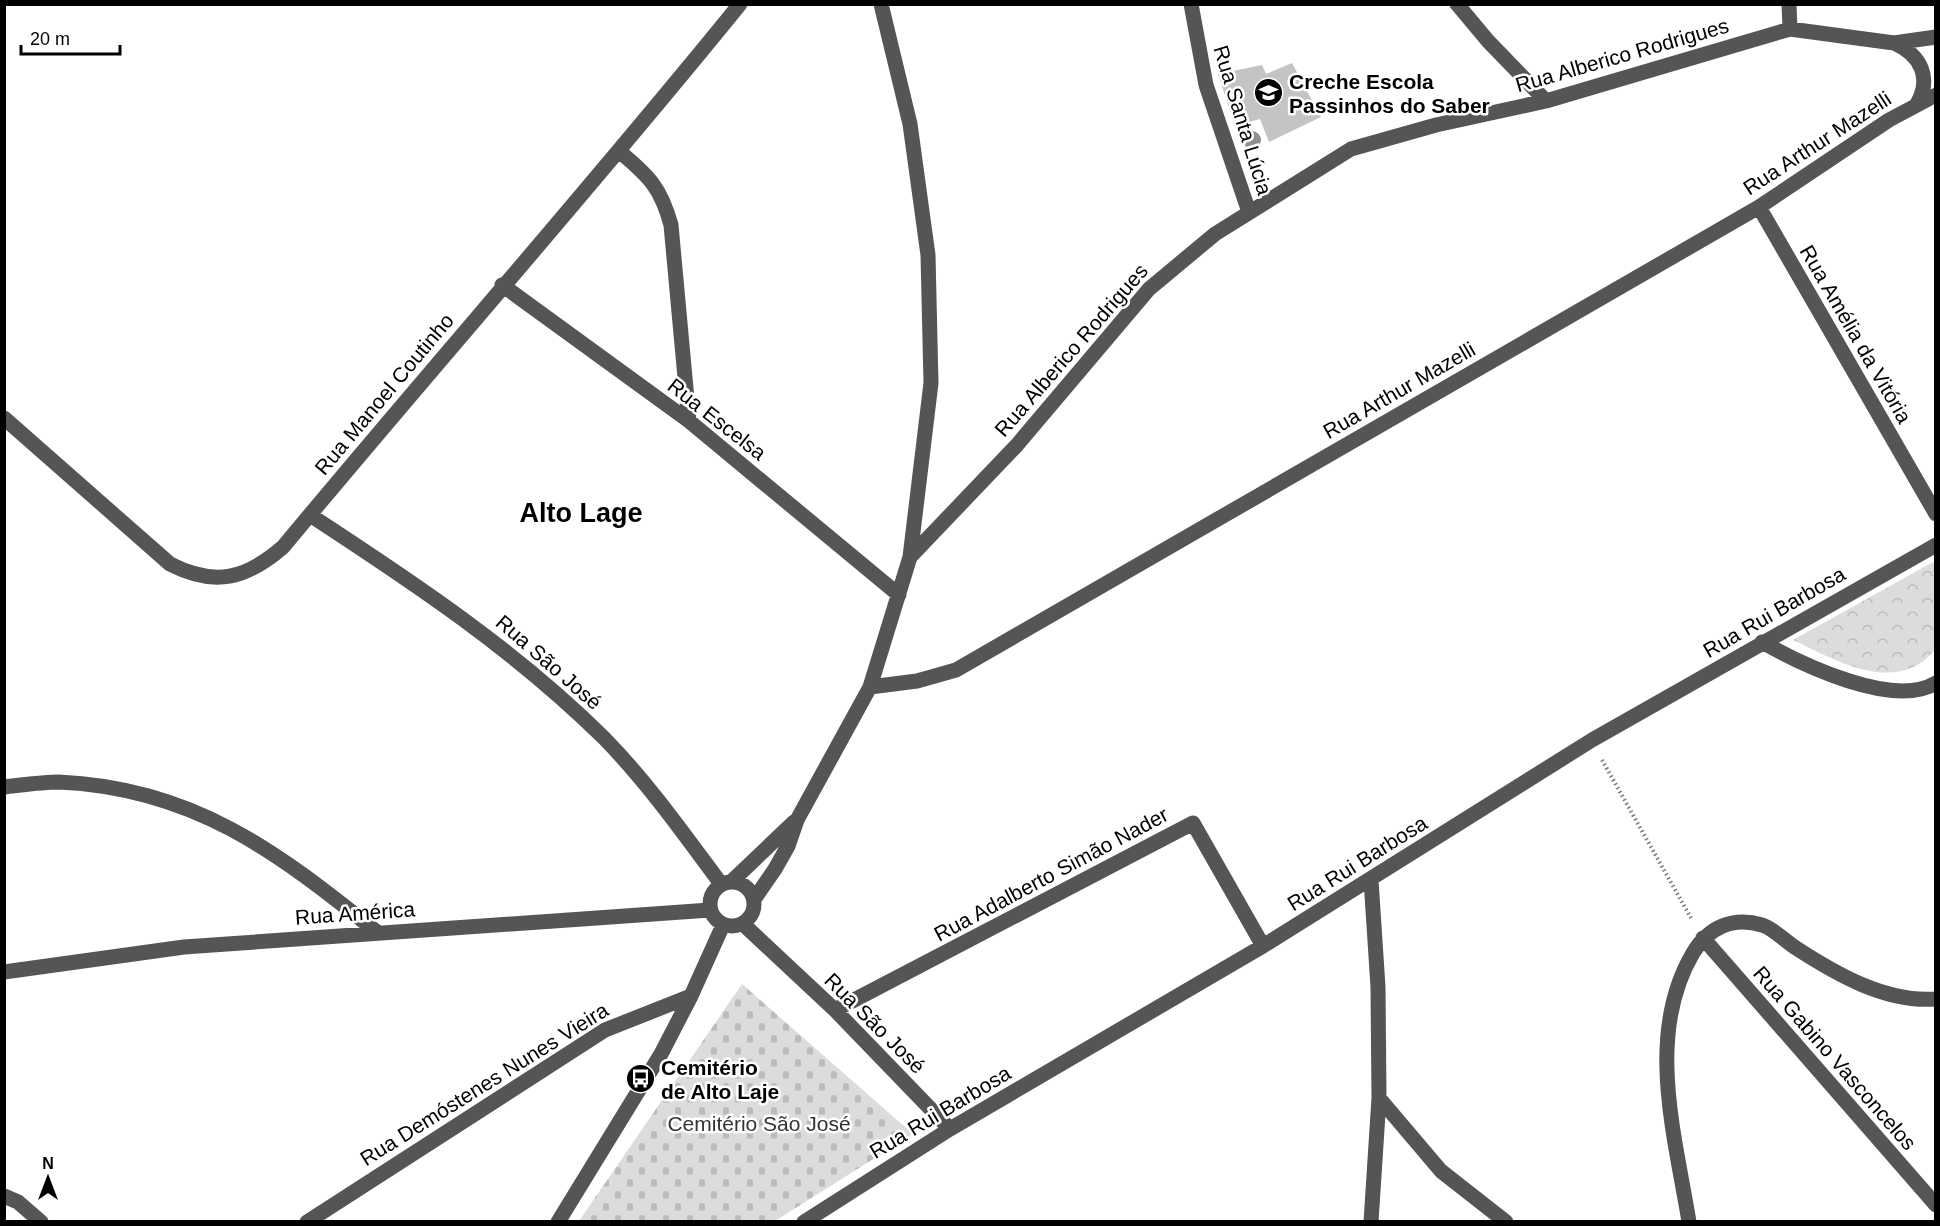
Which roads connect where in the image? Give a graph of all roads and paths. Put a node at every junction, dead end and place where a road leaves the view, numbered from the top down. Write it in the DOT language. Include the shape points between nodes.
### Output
graph roads {
  1 [pos="740,4"];
  2 [pos="881,4"];
  3 [pos="1191,4"];
  4 [pos="1457,4"];
  5 [pos="1789,4"];
  6 [pos="1790,28"];
  7 [pos="1935,37"];
  8 [pos="1894,43"];
  9 [pos="1935,95"];
  10 [pos="1546,100"];
  11 [pos="1917,104"];
  12 [pos="620,152"];
  13 [pos="1759,207"];
  14 [pos="1249,212"];
  15 [pos="502,285"];
  16 [pos="4,418"];
  17 [pos="689,420"];
  18 [pos="310,514"];
  19 [pos="1935,514"];
  20 [pos="1935,545"];
  21 [pos="910,557"];
  22 [pos="899,595"];
  23 [pos="1762,642"];
  24 [pos="1935,682"];
  25 [pos="870,687"];
  26 [pos="1604,761"];
  27 [pos="4,787"];
  28 [pos="796,820"];
  29 [pos="1371,880"];
  30 [pos="726,883"];
  31 [pos="754,898"];
  32 [pos="710,910"];
  33 [pos="1690,915"];
  34 [pos="743,924"];
  35 [pos="723,925"];
  36 [pos="377,932"];
  37 [pos="1702,938"];
  38 [pos="1263,946"];
  39 [pos="4,972"];
  40 [pos="691,996"];
  41 [pos="1935,999"];
  42 [pos="835,1010"];
  43 [pos="1379,1098"];
  44 [pos="950,1129"];
  45 [pos="4,1196"];
  46 [pos="1935,1205"];
  47 [pos="41,1221"];
  48 [pos="306,1221"];
  49 [pos="558,1221"];
  50 [pos="804,1221"];
  51 [pos="1371,1221"];
  52 [pos="1506,1221"];
  53 [pos="1689,1221"];
  1 -- 12 [label="street, Rua Manoel Coutinho"];
  2 -- 21 [label="street" via="910,124 928,255 931,382"];
  3 -- 14 [label="street, Rua Santa Lúcia" via="1206,85"];
  4 -- 10 [label="street"];
  5 -- 6 [label="street"];
  6 -- 8 [label="street, Rua Alberico Rodrigues"];
  6 -- 10 [label="street, Rua Alberico Rodrigues"];
  7 -- 8 [label="street, Rua Alberico Rodrigues"];
  8 -- 11 [label="street" via="1916,57 1922,68 1923,93"];
  9 -- 11 [label="street, Rua Arthur Mazelli"];
  10 -- 14 [label="street, Rua Alberico Rodrigues" via="1351,149"];
  11 -- 13 [label="street, Rua Arthur Mazelli"];
  12 -- 15 [label="street, Rua Manoel Coutinho"];
  12 -- 17 [label="street" via="648,175 663,198 670,225"];
  13 -- 19 [label="street, Rua Amélia da Vitória"];
  13 -- 25 [label="street, Rua Arthur Mazelli" via="956,670 917,681"];
  14 -- 21 [label="street, Rua Alberico Rodrigues" via="1215,234 1149,289 1017,445"];
  15 -- 17 [label="street, Rua Escelsa"];
  15 -- 18 [label="street, Rua Manoel Coutinho"];
  16 -- 18 [label="street, Rua Manoel Coutinho" via="170,564 186,572 216,578 245,573 283,547"];
  17 -- 22 [label="street, Rua Escelsa"];
  18 -- 30 [label="street, Rua São José" via="433,595 530,668 606,740"];
  20 -- 23 [label="street, Rua Rui Barbosa"];
  21 -- 22 [label="street"];
  22 -- 25 [label="street"];
  23 -- 24 [label="street" via="1791,658 1861,684 1909,689"];
  23 -- 29 [label="street, Rua Rui Barbosa" via="1592,741"];
  25 -- 28 [label="street"];
  26 -- 33 [label="path"];
  27 -- 36 [label="street" via="58,782 147,795 189,808 264,847"];
  28 -- 30 [label="street"];
  28 -- 31 [label="street" via="779,861"];
  29 -- 38 [label="street, Rua Rui Barbosa"];
  29 -- 43 [label="street" via="1378,987"];
  30 -- 31 [label="street" via="742,884"];
  30 -- 32 [label="street" via="714,891"];
  31 -- 34 [label="street" via="751,918"];
  32 -- 35 [label="street"];
  32 -- 36 [label="street, Rua América"];
  34 -- 35 [label="street"];
  34 -- 42 [label="street, Rua São José"];
  35 -- 40 [label="street"];
  36 -- 39 [label="street, Rua América" via="184,947"];
  37 -- 41 [label="street" via="1723,925 1763,925 1826,968 1862,984 1892,995"];
  37 -- 46 [label="street, Rua Gabino Vasconcelos"];
  37 -- 53 [label="street" via="1680,979 1667,1044 1667,1084"];
  38 -- 42 [label="street, Rua Adalberto Simão Nader" via="1193,823"];
  38 -- 44 [label="street, Rua Rui Barbosa"];
  40 -- 48 [label="street, Rua Demóstenes Nunes Vieira" via="605,1030"];
  40 -- 49 [label="street" via="661,1054"];
  42 -- 44 [label="street, Rua São José"];
  43 -- 51 [label="street"];
  43 -- 52 [label="street" via="1441,1171"];
  44 -- 50 [label="street, Rua Rui Barbosa"];
  45 -- 47 [label="street"];
}
